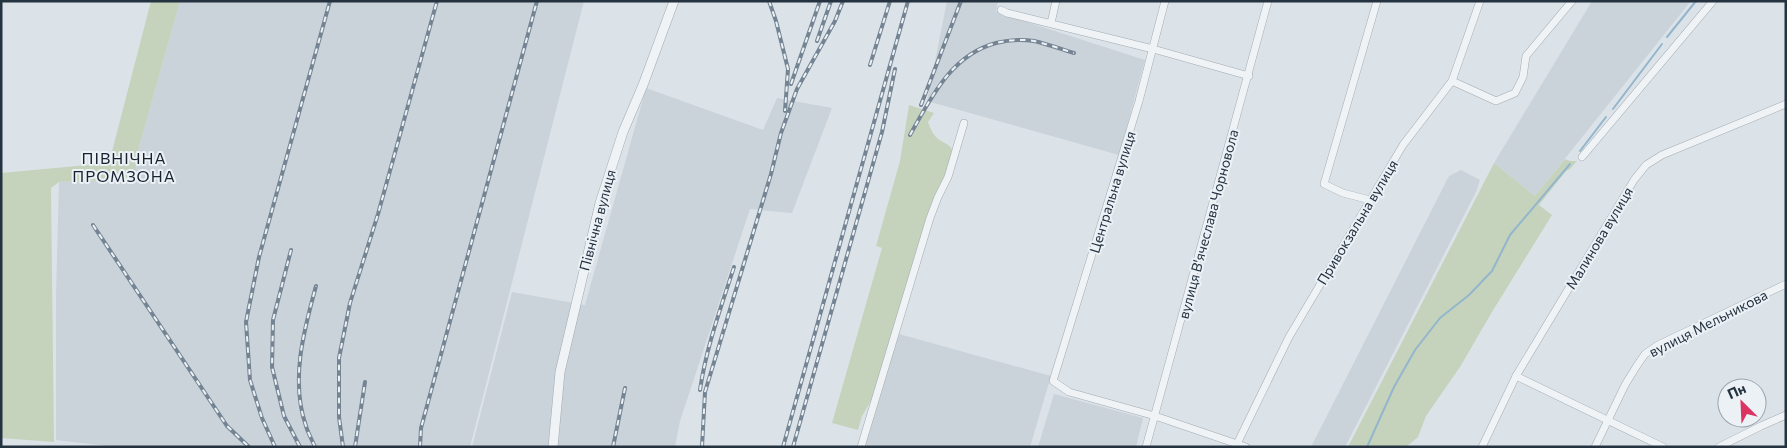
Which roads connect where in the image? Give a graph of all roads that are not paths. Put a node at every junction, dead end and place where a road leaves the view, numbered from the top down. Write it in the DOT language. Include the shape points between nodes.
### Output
graph roads {
  1 [pos="674,1"];
  2 [pos="1056,1"];
  3 [pos="1165,1"];
  4 [pos="1268,1"];
  5 [pos="1376,1"];
  6 [pos="1480,1"];
  7 [pos="1572,1"];
  8 [pos="1713,1"];
  9 [pos="1001,10"];
  10 [pos="1051,23"];
  11 [pos="1152,49"];
  12 [pos="1248,76"];
  13 [pos="1452,81"];
  14 [pos="1786,104"];
  15 [pos="964,123"];
  16 [pos="1582,157"];
  17 [pos="1370,200"];
  18 [pos="1786,284"];
  19 [pos="1516,376"];
  20 [pos="1786,415"];
  21 [pos="1155,416"];
  22 [pos="1607,421"];
  23 [pos="1237,445"];
  24 [pos="552,447"];
  25 [pos="861,447"];
  26 [pos="1146,447"];
  27 [pos="1246,447"];
  28 [pos="1482,447"];
  29 [pos="1595,447"];
  30 [pos="1664,447"];
  31 [pos="1719,447"];
  1 -- 24 [label="street, Північна вулиця" via="600,203 560,372"];
  2 -- 10 [label="street"];
  3 -- 11 [label="street, Центральна вулиця"];
  4 -- 12 [label="street, вулиця В'ячеслава Чорновола"];
  5 -- 17 [label="street" via="1324,184"];
  6 -- 13 [label="street, Привокзальна вулиця"];
  7 -- 13 [label="street" via="1526,56 1516,93 1496,101"];
  8 -- 16 [label="street"];
  9 -- 10 [label="street"];
  10 -- 11 [label="street"];
  11 -- 12 [label="street"];
  11 -- 21 [label="street, Центральна вулиця" via="1054,381 1069,392"];
  12 -- 21 [label="street, вулиця В'ячеслава Чорновола"];
  13 -- 17 [label="street, Привокзальна вулиця" via="1403,145"];
  14 -- 19 [label="street, Малинова вулиця" via="1646,165"];
  15 -- 25 [label="street" via="948,177 930,218"];
  17 -- 23 [label="street, Привокзальна вулиця" via="1289,337"];
  18 -- 22 [label="street, вулиця Мельникова" via="1645,354"];
  19 -- 22 [label="street"];
  19 -- 28 [label="street, Малинова вулиця"];
  20 -- 31 [label="street"];
  21 -- 23 [label="street"];
  21 -- 26 [label="street, вулиця В'ячеслава Чорновола"];
  22 -- 29 [label="street, вулиця Мельникова"];
  22 -- 30 [label="street"];
  23 -- 27 [label="street"];
}
